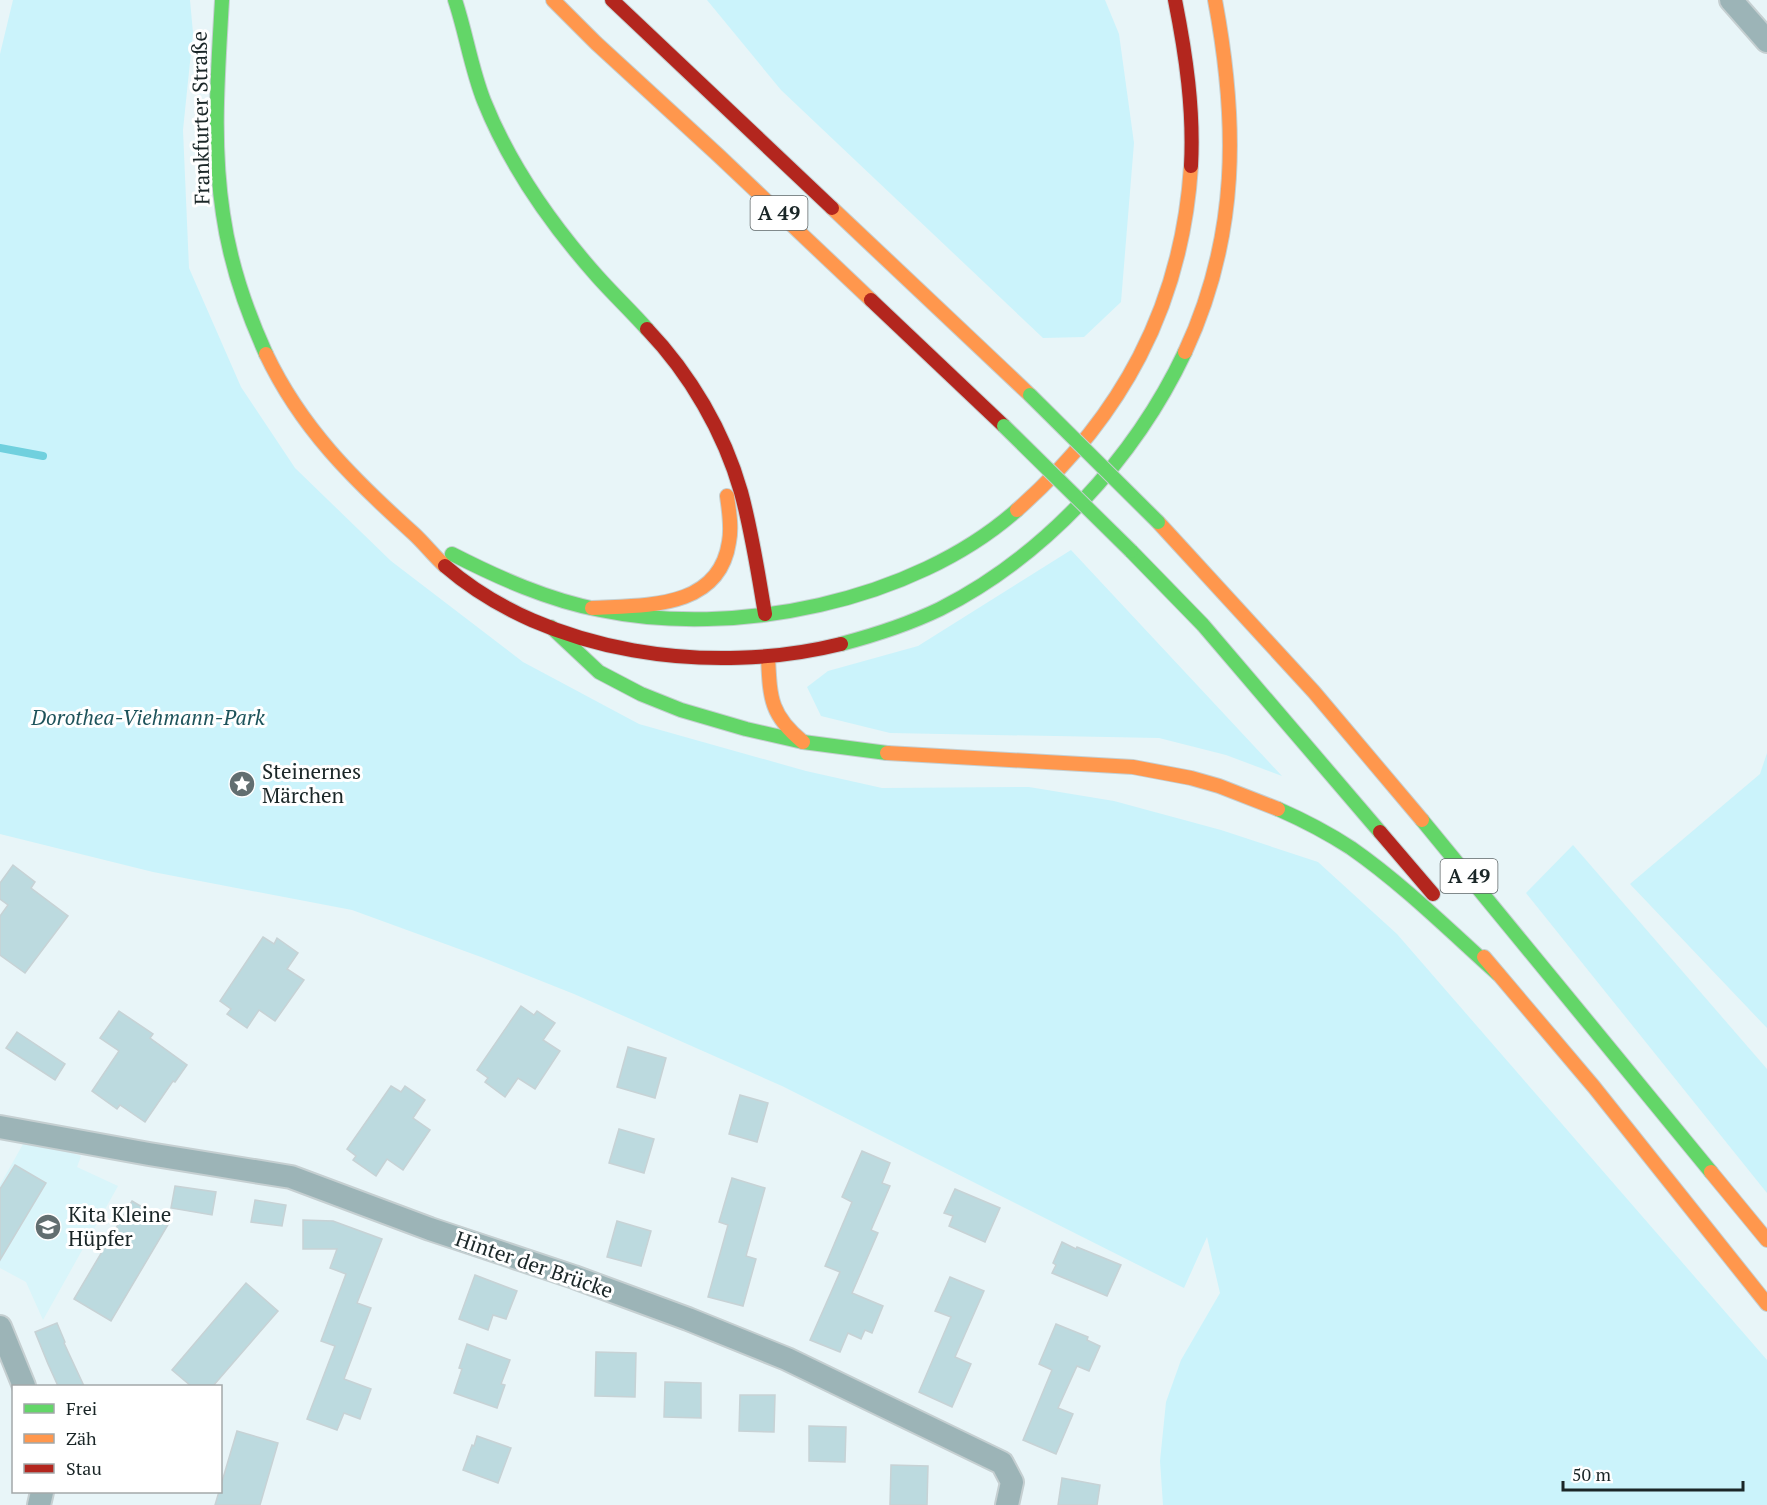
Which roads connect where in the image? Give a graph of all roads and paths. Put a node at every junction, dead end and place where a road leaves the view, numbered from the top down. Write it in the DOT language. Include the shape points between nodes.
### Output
graph roads {
  1 [pos="222,0"];
  2 [pos="455,0"];
  3 [pos="553,0"];
  4 [pos="612,0"];
  5 [pos="1175,0"];
  6 [pos="1215,0"];
  7 [pos="1731,0"];
  8 [pos="650,18"];
  9 [pos="1767,40"];
  10 [pos="679,64"];
  11 [pos="722,444"];
  12 [pos="414,534"];
  13 [pos="592,608"];
  14 [pos="765,619"];
  15 [pos="551,627"];
  16 [pos="767,651"];
  17 [pos="803,742"];
  18 [pos="1498,974"];
  19 [pos="0,1127"];
  20 [pos="1767,1240"];
  21 [pos="1767,1304"];
  22 [pos="0,1327"];
  23 [pos="24,1385"];
  24 [pos="1007,1505"];
  1 -- 12 [label="main road, Frankfurter Straße" via="218,164 228,241 246,309 274,370 307,423 349,474"];
  2 -- 11 [label="main road" via="479,88 525,183 591,268 670,354 702,403"];
  3 -- 18 [label="main road, A 49, bridge" via="1004,426 1203,625"];
  4 -- 10 [label="main road, A 49"];
  5 -- 14 [label="main road" via="1192,130 1188,205 1156,322 1118,394 1043,486 967,547 896,582"];
  6 -- 16 [label="main road" via="1231,103 1231,176 1226,217 1206,300 1190,340 1172,380 1126,452 1067,517 975,589 882,633 817,650"];
  7 -- 9 [label="street"];
  8 -- 10 [label="main road"];
  10 -- 20 [label="main road, A 49, bridge" via="1030,395 1158,522 1314,692"];
  11 -- 13 [label="main road" via="730,533 723,563 715,576 682,600"];
  11 -- 14 [label="main road" via="746,510"];
  12 -- 13 [label="main road" via="505,580"];
  12 -- 15 [label="main road" via="480,593"];
  13 -- 14 [label="main road" via="674,620"];
  15 -- 16 [label="main road" via="625,649 665,655 720,658"];
  15 -- 17 [label="main road" via="599,672 641,694 681,710"];
  16 -- 17 [label="main road" via="771,696 777,713"];
  17 -- 18 [label="main road" via="883,753 1133,766 1170,772 1242,793 1351,848 1385,873"];
  18 -- 21 [label="main road, A 49" via="1594,1087"];
  19 -- 24 [label="street, Hinter der Brücke" via="291,1177 688,1319 787,1359 1002,1462 1012,1482"];
  22 -- 23 [label="street"];
}
